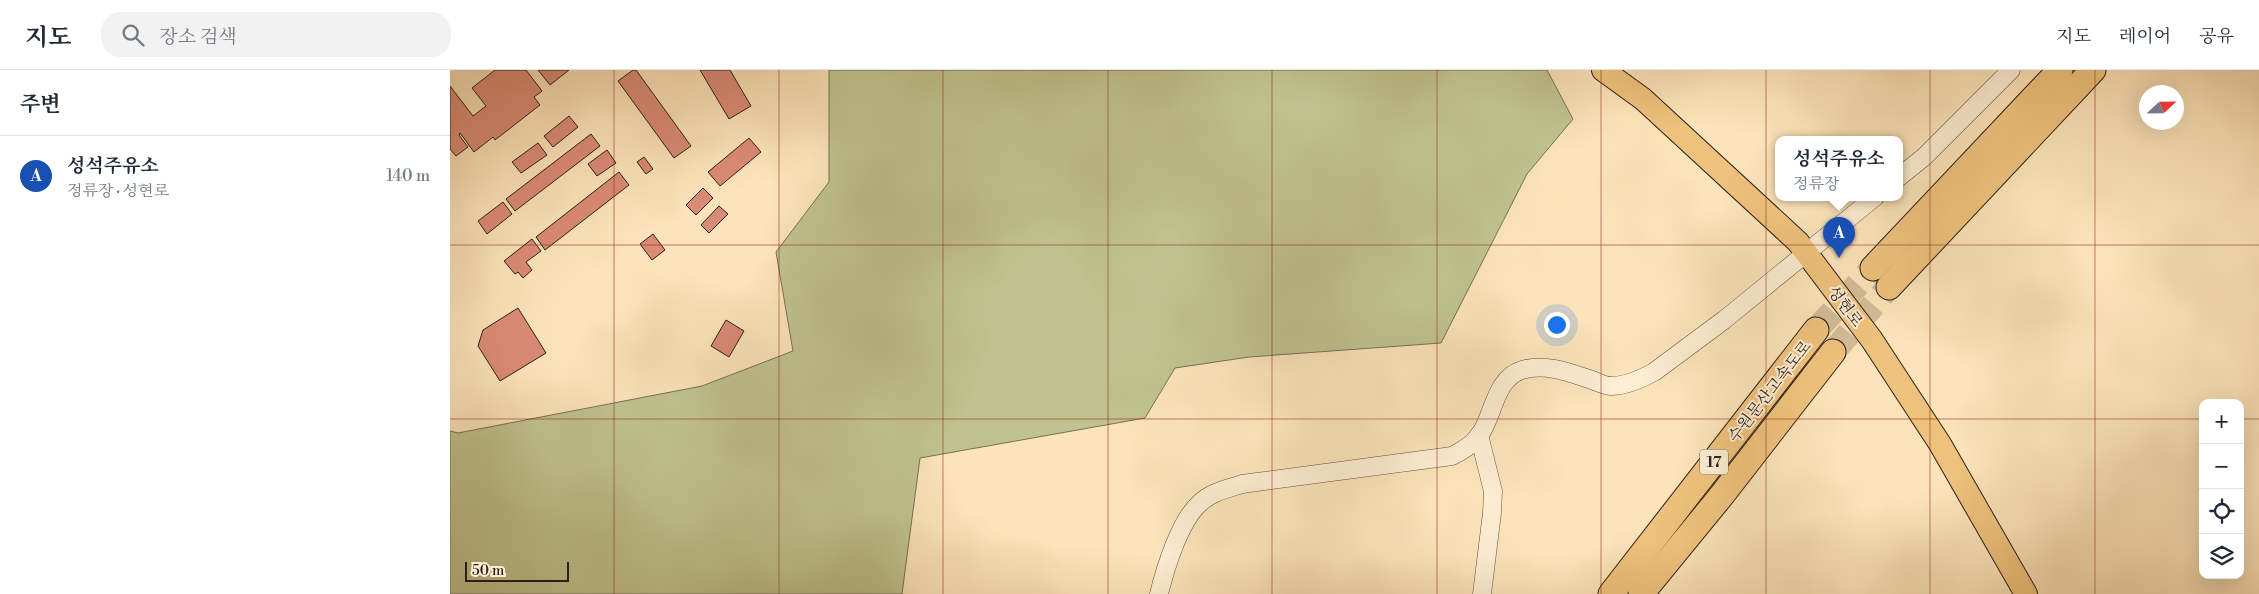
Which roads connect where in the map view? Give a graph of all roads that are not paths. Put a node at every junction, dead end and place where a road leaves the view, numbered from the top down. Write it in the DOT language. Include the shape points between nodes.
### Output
graph roads {
  1 [pos="1603,70"];
  2 [pos="2011,70"];
  3 [pos="2060,70"];
  4 [pos="2093,70"];
  5 [pos="1903,174"];
  6 [pos="1870,201"];
  7 [pos="1807,254"];
  8 [pos="1873,268"];
  9 [pos="1889,287"];
  10 [pos="1816,330"];
  11 [pos="1833,352"];
  12 [pos="1480,435"];
  13 [pos="1159,594"];
  14 [pos="1482,594"];
  15 [pos="1611,594"];
  16 [pos="1641,594"];
  17 [pos="2026,594"];
  1 -- 7 [label="main road, 성현로" via="1643,99 1798,242"];
  2 -- 5 [label="street"];
  3 -- 8 [label="highway"];
  4 -- 9 [label="highway"];
  6 -- 7 [label="street"];
  7 -- 12 [label="street" via="1717,326 1642,378 1608,386 1566,371 1540,367 1521,370 1504,382"];
  7 -- 17 [label="main road, 성현로" via="1872,340 1940,444"];
  10 -- 15 [label="highway, 수원문산고속도로 / 17"];
  11 -- 16 [label="highway, 수원문산고속도로 / 17"];
  12 -- 13 [label="street" via="1463,451 1452,456 1242,484 1215,493 1190,513 1165,568"];
  12 -- 14 [label="street" via="1493,491"];
}
